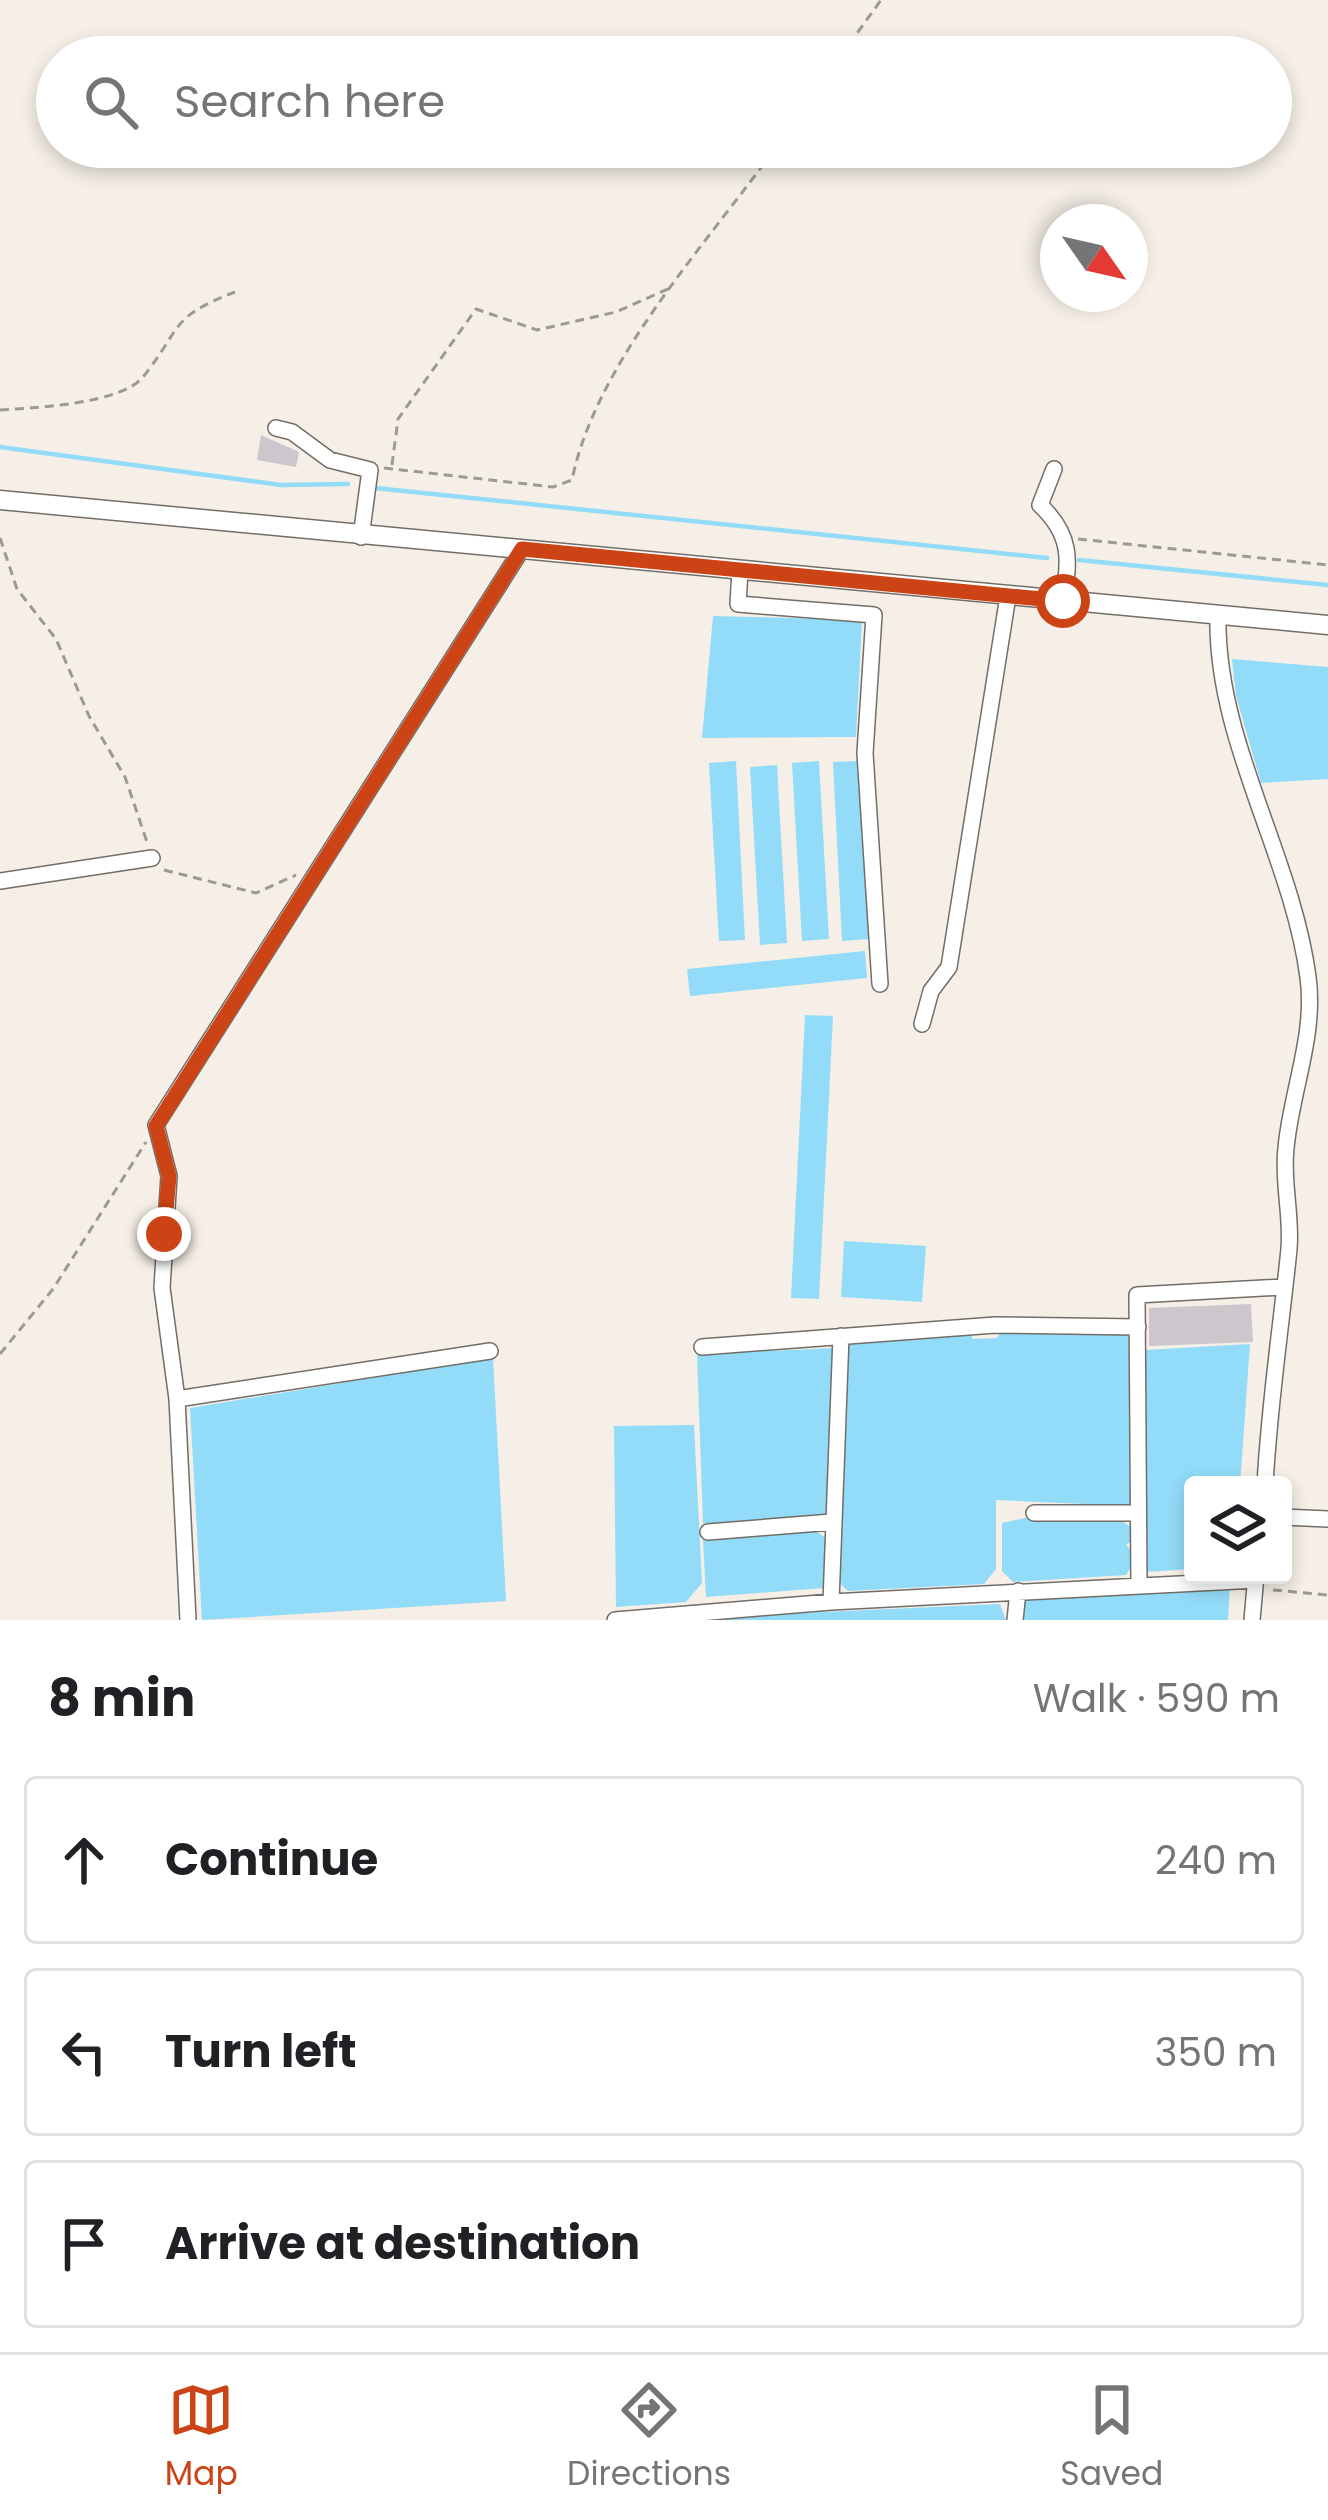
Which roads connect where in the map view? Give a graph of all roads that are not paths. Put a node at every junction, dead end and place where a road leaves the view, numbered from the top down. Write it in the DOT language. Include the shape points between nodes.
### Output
graph roads {
  1 [pos="276,428"];
  2 [pos="1054,469"];
  3 [pos="0,500"];
  4 [pos="361,537"];
  5 [pos="522,549"];
  6 [pos="740,570"];
  7 [pos="1008,596"];
  8 [pos="1063,601"];
  9 [pos="1218,615"];
  10 [pos="1328,626"];
  11 [pos="152,858"];
  12 [pos="0,880"];
  13 [pos="880,984"];
  14 [pos="922,1024"];
  15 [pos="1283,1287"];
  16 [pos="1138,1327"];
  17 [pos="841,1336"];
  18 [pos="701,1347"];
  19 [pos="490,1351"];
  20 [pos="177,1399"];
  21 [pos="1266,1476"];
  22 [pos="1034,1513"];
  23 [pos="1138,1513"];
  24 [pos="1292,1517"];
  25 [pos="1328,1519"];
  26 [pos="832,1522"];
  27 [pos="708,1532"];
  28 [pos="1184,1581"];
  29 [pos="1139,1584"];
  30 [pos="1255,1584"];
  31 [pos="1018,1591"];
  32 [pos="831,1602"];
  33 [pos="692,1617"];
  34 [pos="188,1620"];
  35 [pos="615,1620"];
  36 [pos="1015,1620"];
  37 [pos="1252,1620"];
  1 -- 4 [label="street" via="330,460 370,470"];
  2 -- 8 [label="street" via="1040,505 1061,525 1070,560"];
  3 -- 4 [label="main road"];
  4 -- 5 [label="main road"];
  5 -- 6 [label="main road"];
  5 -- 20 [label="street" via="156,1126 169,1176 162,1288"];
  6 -- 7 [label="main road"];
  6 -- 13 [label="street" via="738,604 874,616 865,753"];
  7 -- 8 [label="main road"];
  7 -- 14 [label="street" via="949,967"];
  8 -- 9 [label="main road"];
  9 -- 10 [label="main road"];
  9 -- 15 [label="street" via="1217,652 1309,983 1304,1060 1285,1150"];
  11 -- 12 [label="street"];
  15 -- 16 [label="street" via="1137,1295"];
  15 -- 21 [label="street"];
  16 -- 17 [label="street" via="995,1325"];
  16 -- 23 [label="street"];
  17 -- 18 [label="street"];
  17 -- 26 [label="street"];
  19 -- 20 [label="street"];
  20 -- 34 [label="street"];
  22 -- 23 [label="street"];
  23 -- 29 [label="street"];
  24 -- 25 [label="street"];
  26 -- 27 [label="street"];
  26 -- 32 [label="street"];
  28 -- 29 [label="street"];
  29 -- 31 [label="street"];
  30 -- 37 [label="street"];
  31 -- 32 [label="street"];
  31 -- 36 [label="street"];
  32 -- 33 [label="street"];
  33 -- 35 [label="street"];
}
